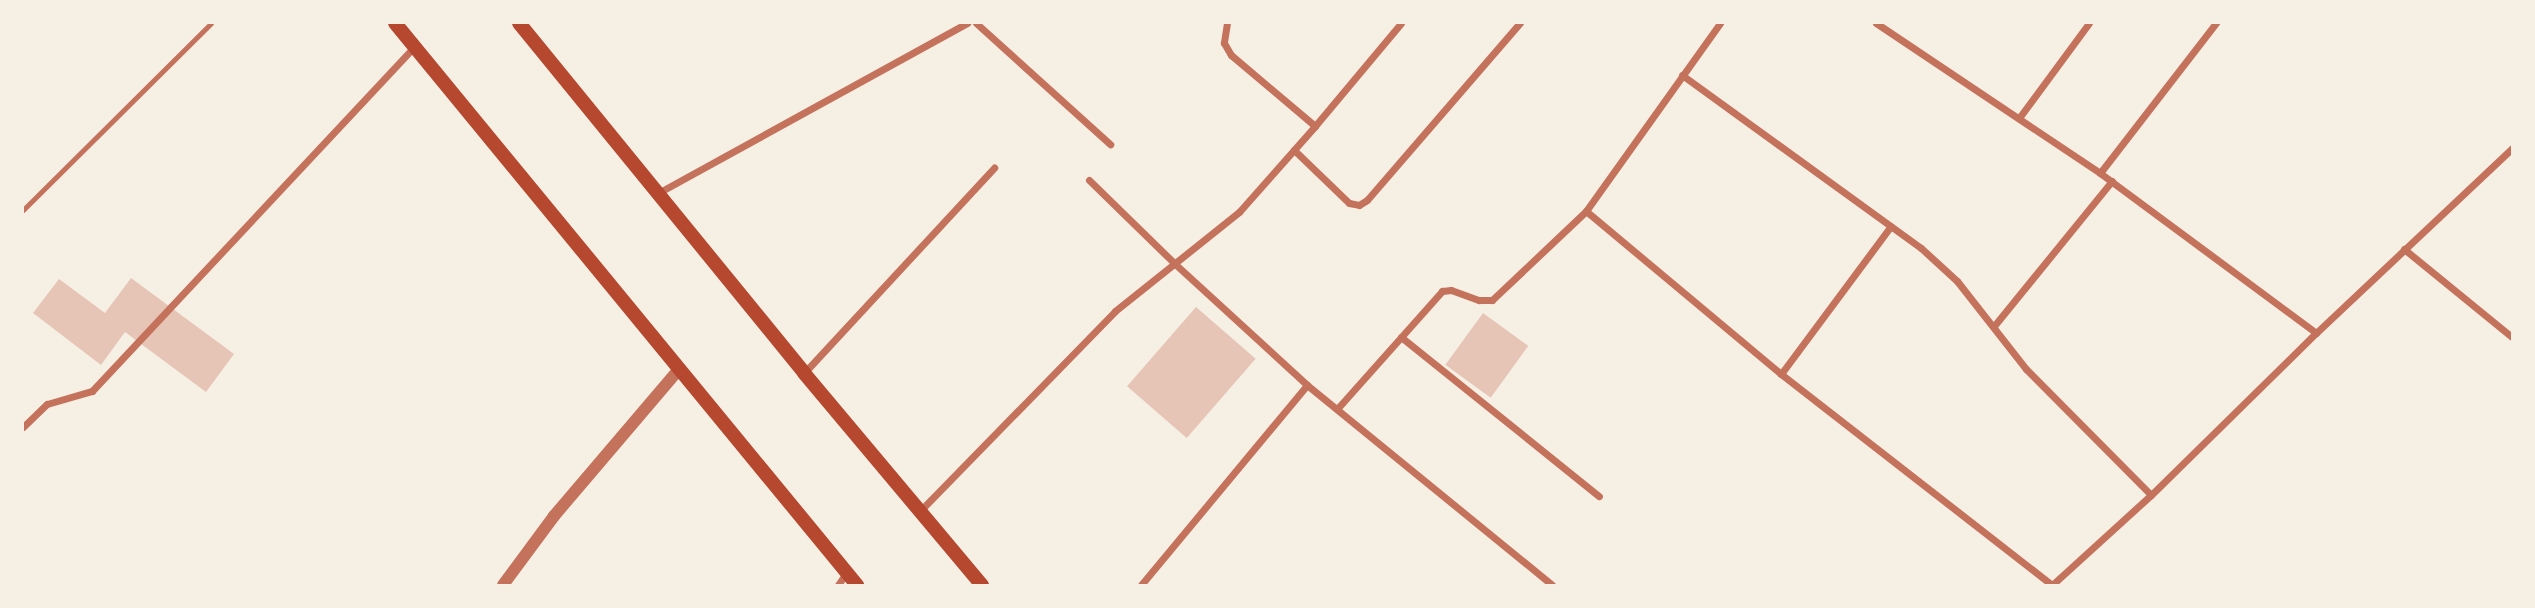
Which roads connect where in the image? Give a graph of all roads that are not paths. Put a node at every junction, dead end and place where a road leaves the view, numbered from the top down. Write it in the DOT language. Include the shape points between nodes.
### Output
graph roads {
  1 [pos="211,23"];
  2 [pos="395,23"];
  3 [pos="519,23"];
  4 [pos="967,23"];
  5 [pos="976,23"];
  6 [pos="1227,23"];
  7 [pos="1401,23"];
  8 [pos="1520,23"];
  9 [pos="1720,23"];
  10 [pos="1876,23"];
  11 [pos="2089,23"];
  12 [pos="2216,23"];
  13 [pos="414,47"];
  14 [pos="1682,75"];
  15 [pos="2019,118"];
  16 [pos="1315,126"];
  17 [pos="1110,144"];
  18 [pos="2512,148"];
  19 [pos="1294,150"];
  20 [pos="995,168"];
  21 [pos="2100,173"];
  22 [pos="1089,180"];
  23 [pos="2112,181"];
  24 [pos="658,193"];
  25 [pos="23,210"];
  26 [pos="1586,211"];
  27 [pos="1891,226"];
  28 [pos="2404,249"];
  29 [pos="1174,263"];
  30 [pos="1994,326"];
  31 [pos="2316,333"];
  32 [pos="1401,337"];
  33 [pos="2512,337"];
  34 [pos="679,369"];
  35 [pos="804,373"];
  36 [pos="1781,374"];
  37 [pos="1307,384"];
  38 [pos="1337,409"];
  39 [pos="23,427"];
  40 [pos="2151,495"];
  41 [pos="1599,496"];
  42 [pos="920,511"];
  43 [pos="842,579"];
  44 [pos="503,585"];
  45 [pos="857,585"];
  46 [pos="982,585"];
  47 [pos="1142,585"];
  48 [pos="1552,585"];
  49 [pos="2052,585"];
  1 -- 25 [label="lane"];
  2 -- 13 [label="main road"];
  3 -- 24 [label="main road"];
  4 -- 24 [label="street"];
  5 -- 17 [label="street"];
  6 -- 16 [label="street" via="1224,43 1231,55"];
  7 -- 16 [label="street"];
  8 -- 19 [label="street" via="1367,201 1349,203"];
  9 -- 14 [label="street"];
  10 -- 15 [label="street"];
  11 -- 15 [label="street"];
  12 -- 21 [label="street"];
  13 -- 34 [label="main road"];
  13 -- 39 [label="street" via="92,391 47,404"];
  14 -- 26 [label="street"];
  14 -- 27 [label="street"];
  15 -- 21 [label="street"];
  16 -- 19 [label="street"];
  18 -- 28 [label="street"];
  19 -- 29 [label="street" via="1239,212"];
  20 -- 35 [label="street"];
  21 -- 23 [label="street"];
  22 -- 29 [label="street"];
  23 -- 30 [label="street"];
  23 -- 31 [label="street"];
  24 -- 35 [label="main road"];
  26 -- 32 [label="street" via="1498,296 1479,300 1455,290 1442,291"];
  26 -- 36 [label="street"];
  27 -- 30 [label="street" via="1922,247"];
  27 -- 36 [label="street"];
  28 -- 31 [label="street"];
  28 -- 33 [label="street"];
  29 -- 37 [label="street"];
  29 -- 42 [label="street" via="1115,311"];
  30 -- 40 [label="street" via="2026,369"];
  31 -- 40 [label="street"];
  32 -- 38 [label="street"];
  32 -- 41 [label="street"];
  34 -- 43 [label="main road"];
  34 -- 44 [label="street" via="554,516"];
  35 -- 42 [label="main road"];
  36 -- 49 [label="street"];
  37 -- 38 [label="street"];
  37 -- 47 [label="street"];
  38 -- 48 [label="street"];
  40 -- 49 [label="street"];
  42 -- 46 [label="main road"];
  43 -- 45 [label="main road"];
}
